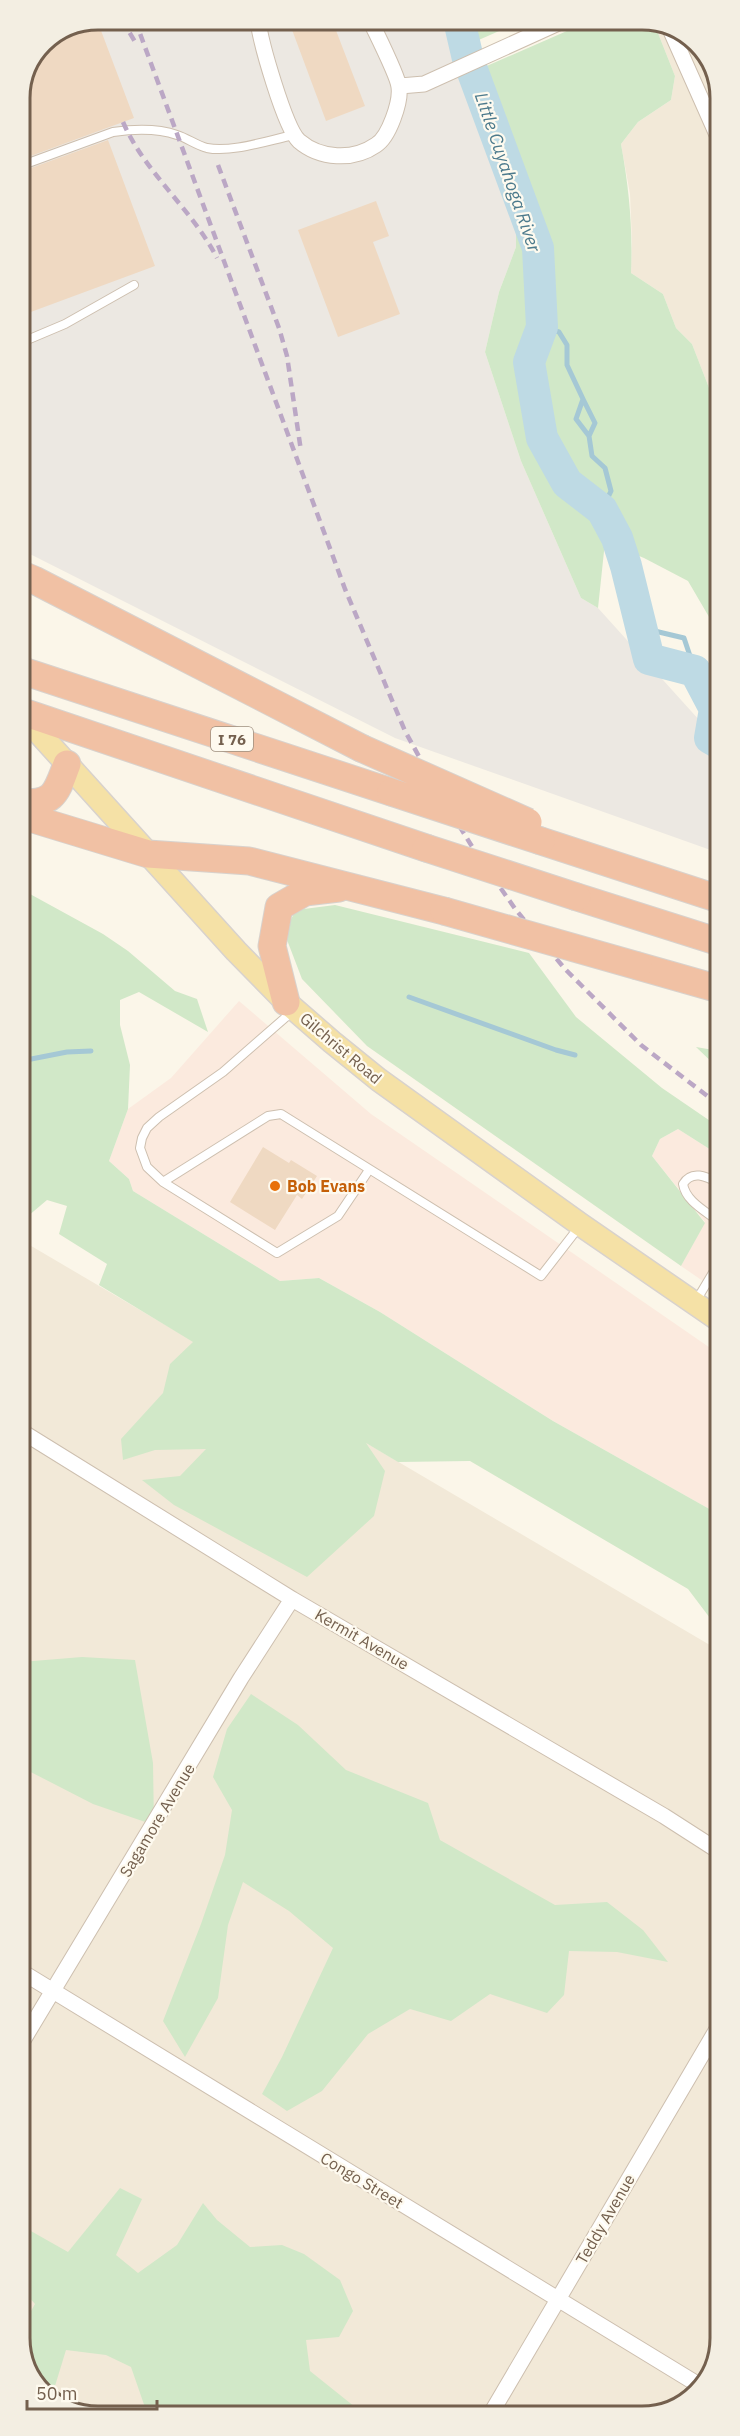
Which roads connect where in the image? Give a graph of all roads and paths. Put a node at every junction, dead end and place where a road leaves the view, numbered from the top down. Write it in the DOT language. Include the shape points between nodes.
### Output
graph roads {
  1 [pos="261,30"];
  2 [pos="375,30"];
  3 [pos="543,30"];
  4 [pos="674,38"];
  5 [pos="400,86"];
  6 [pos="710,120"];
  7 [pos="294,135"];
  8 [pos="30,162"];
  9 [pos="134,285"];
  10 [pos="30,339"];
  11 [pos="30,578"];
  12 [pos="30,673"];
  13 [pos="30,714"];
  14 [pos="30,722"];
  15 [pos="67,764"];
  16 [pos="30,803"];
  17 [pos="30,817"];
  18 [pos="535,832"];
  19 [pos="148,854"];
  20 [pos="356,888"];
  21 [pos="710,896"];
  22 [pos="710,939"];
  23 [pos="710,986"];
  24 [pos="291,1005"];
  25 [pos="369,1170"];
  26 [pos="710,1180"];
  27 [pos="163,1182"];
  28 [pos="710,1215"];
  29 [pos="581,1225"];
  30 [pos="710,1280"];
  31 [pos="695,1303"];
  32 [pos="710,1314"];
  33 [pos="30,1437"];
  34 [pos="292,1599"];
  35 [pos="710,1846"];
  36 [pos="30,1977"];
  37 [pos="53,1992"];
  38 [pos="30,2029"];
  39 [pos="710,2041"];
  40 [pos="558,2300"];
  41 [pos="693,2382"];
  42 [pos="495,2406"];
  1 -- 7 [label="street" via="279,98"];
  2 -- 5 [label="street"];
  3 -- 5 [label="street" via="424,84"];
  4 -- 6 [label="street"];
  5 -- 7 [label="street" via="393,119 378,145 342,156 327,155"];
  7 -- 8 [label="lane" via="220,149 207,148 177,135 127,130"];
  9 -- 10 [label="lane"];
  11 -- 18 [label="highway, bridge" via="361,748"];
  12 -- 18 [label="highway, I 76, bridge" via="391,792"];
  13 -- 22 [label="highway, I 76, bridge"];
  14 -- 15 [label="main road, Gilchrist Road"];
  15 -- 16 [label="highway" via="57,793 39,803"];
  15 -- 19 [label="main road, Gilchrist Road"];
  17 -- 19 [label="highway"];
  18 -- 21 [label="highway, I 76" via="630,870"];
  19 -- 20 [label="highway" via="249,861"];
  19 -- 24 [label="main road, Gilchrist Road"];
  20 -- 23 [label="highway, bridge"];
  20 -- 24 [label="highway" via="316,889 279,907 272,946"];
  24 -- 27 [label="lane" via="240,1059 147,1128 142,1138 143,1158"];
  24 -- 29 [label="main road, Gilchrist Road" via="379,1080"];
  25 -- 27 [label="lane" via="289,1118 274,1114"];
  25 -- 27 [label="lane" via="338,1216 277,1253"];
  25 -- 29 [label="lane" via="541,1276"];
  26 -- 28 [label="lane" via="693,1175 683,1184 684,1192"];
  29 -- 31 [label="main road, Gilchrist Road"];
  30 -- 31 [label="lane"];
  31 -- 32 [label="main road, Gilchrist Road"];
  33 -- 34 [label="street, Kermit Avenue"];
  34 -- 35 [label="street, Kermit Avenue"];
  34 -- 37 [label="street, Sagamore Avenue"];
  36 -- 37 [label="street, Congo Street"];
  37 -- 38 [label="street, Sagamore Avenue"];
  37 -- 40 [label="street, Congo Street"];
  39 -- 40 [label="street, Teddy Avenue"];
  40 -- 41 [label="street, Congo Street"];
  40 -- 42 [label="street, Teddy Avenue"];
}
